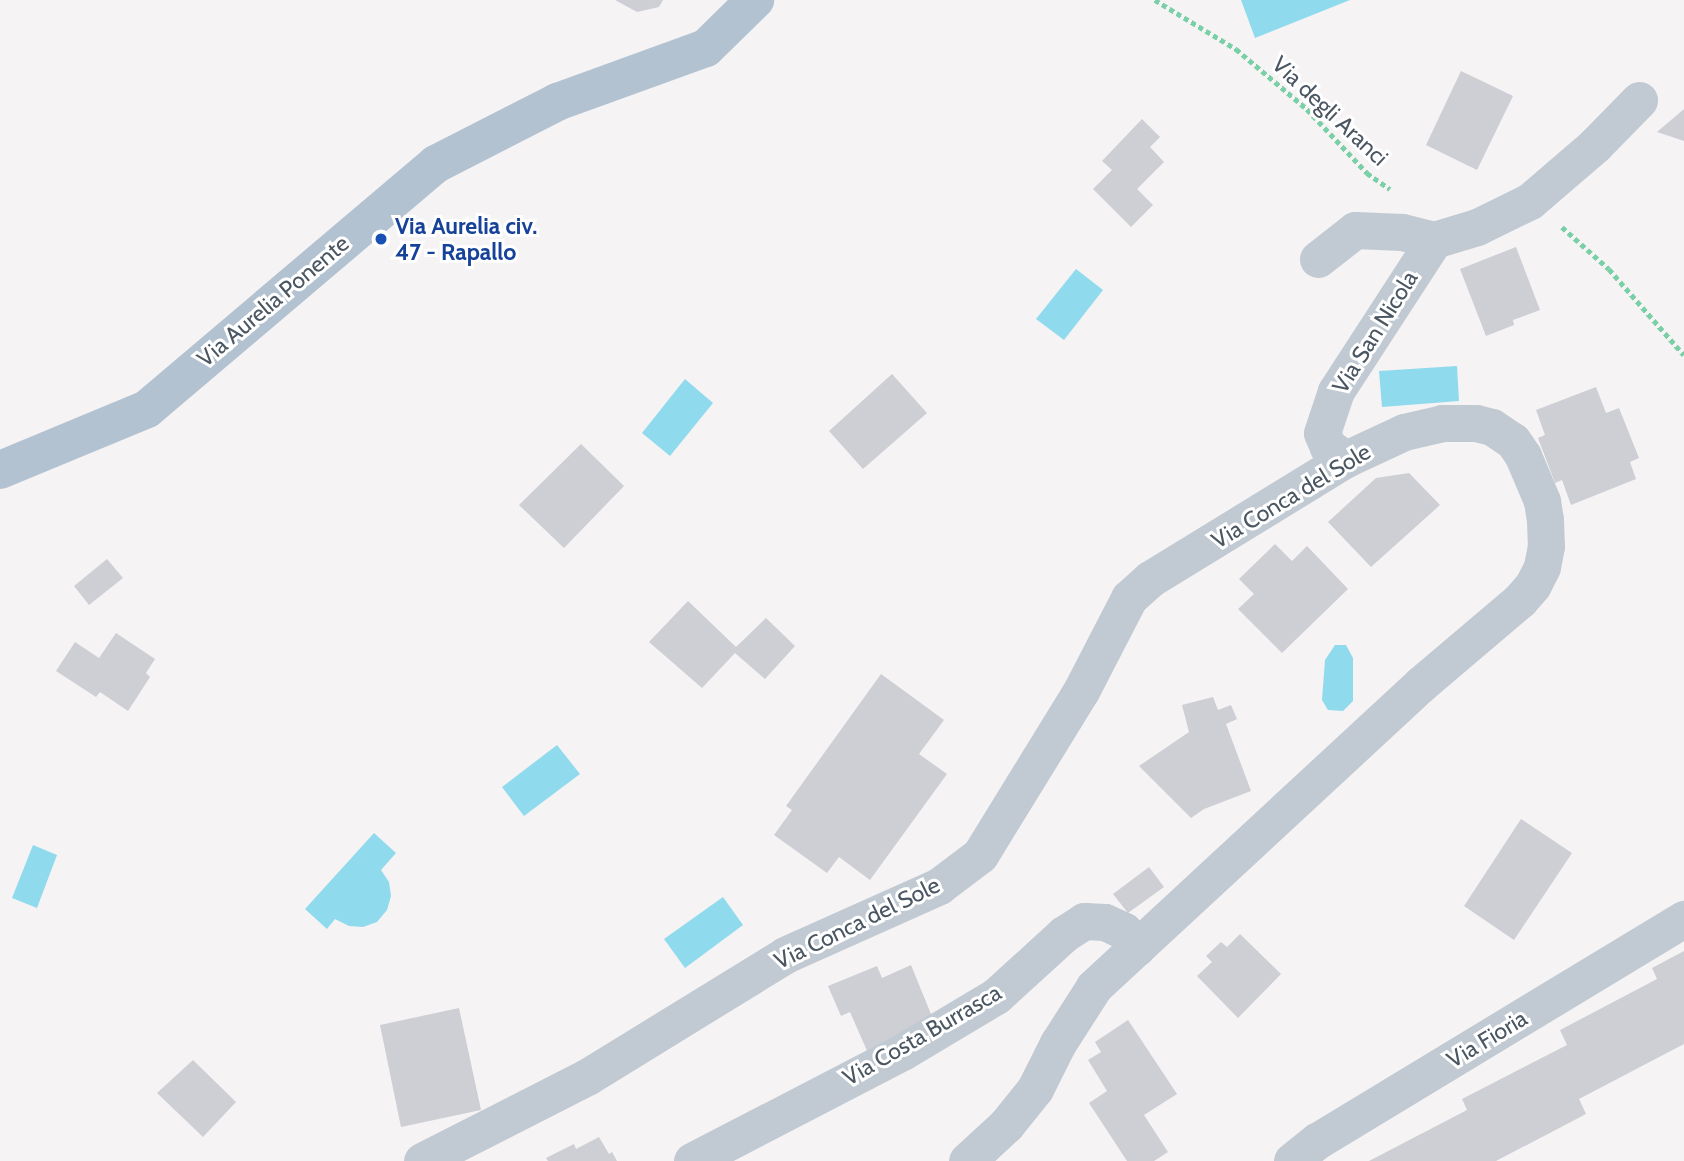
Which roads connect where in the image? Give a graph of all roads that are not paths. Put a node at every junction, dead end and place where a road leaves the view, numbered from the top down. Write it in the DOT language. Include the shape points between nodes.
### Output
graph roads {
  1 [pos="755,0"];
  2 [pos="1639,100"];
  3 [pos="1434,240"];
  4 [pos="1318,259"];
  5 [pos="1346,459"];
  6 [pos="0,470"];
  7 [pos="1684,919"];
  8 [pos="1137,948"];
  9 [pos="422,1161"];
  10 [pos="692,1161"];
  11 [pos="967,1161"];
  12 [pos="1292,1161"];
  1 -- 6 [label="main road, Via Aurelia Ponente" via="706,48 557,102 436,164 147,409"];
  2 -- 3 [label="street" via="1530,201 1477,227"];
  3 -- 4 [label="street, Via San Nicola" via="1402,232 1355,230"];
  3 -- 5 [label="street, Via San Nicola" via="1336,391 1322,433 1328,447"];
  5 -- 8 [label="street, Via Conca del Sole" via="1404,432 1442,423 1492,427 1513,441 1542,501 1546,546 1542,567 1520,600 1422,684"];
  5 -- 9 [label="street, Via Conca del Sole" via="1150,579 1129,598 1081,691 980,855 939,886 785,955 587,1077"];
  7 -- 12 [label="street, Via Fioria" via="1317,1141"];
  8 -- 10 [label="street, Via Costa Burrasca" via="1124,931 1105,922 1084,921 996,996 902,1052"];
  8 -- 11 [label="street, Via Conca del Sole" via="1094,987 1035,1089 1006,1125"];
}
